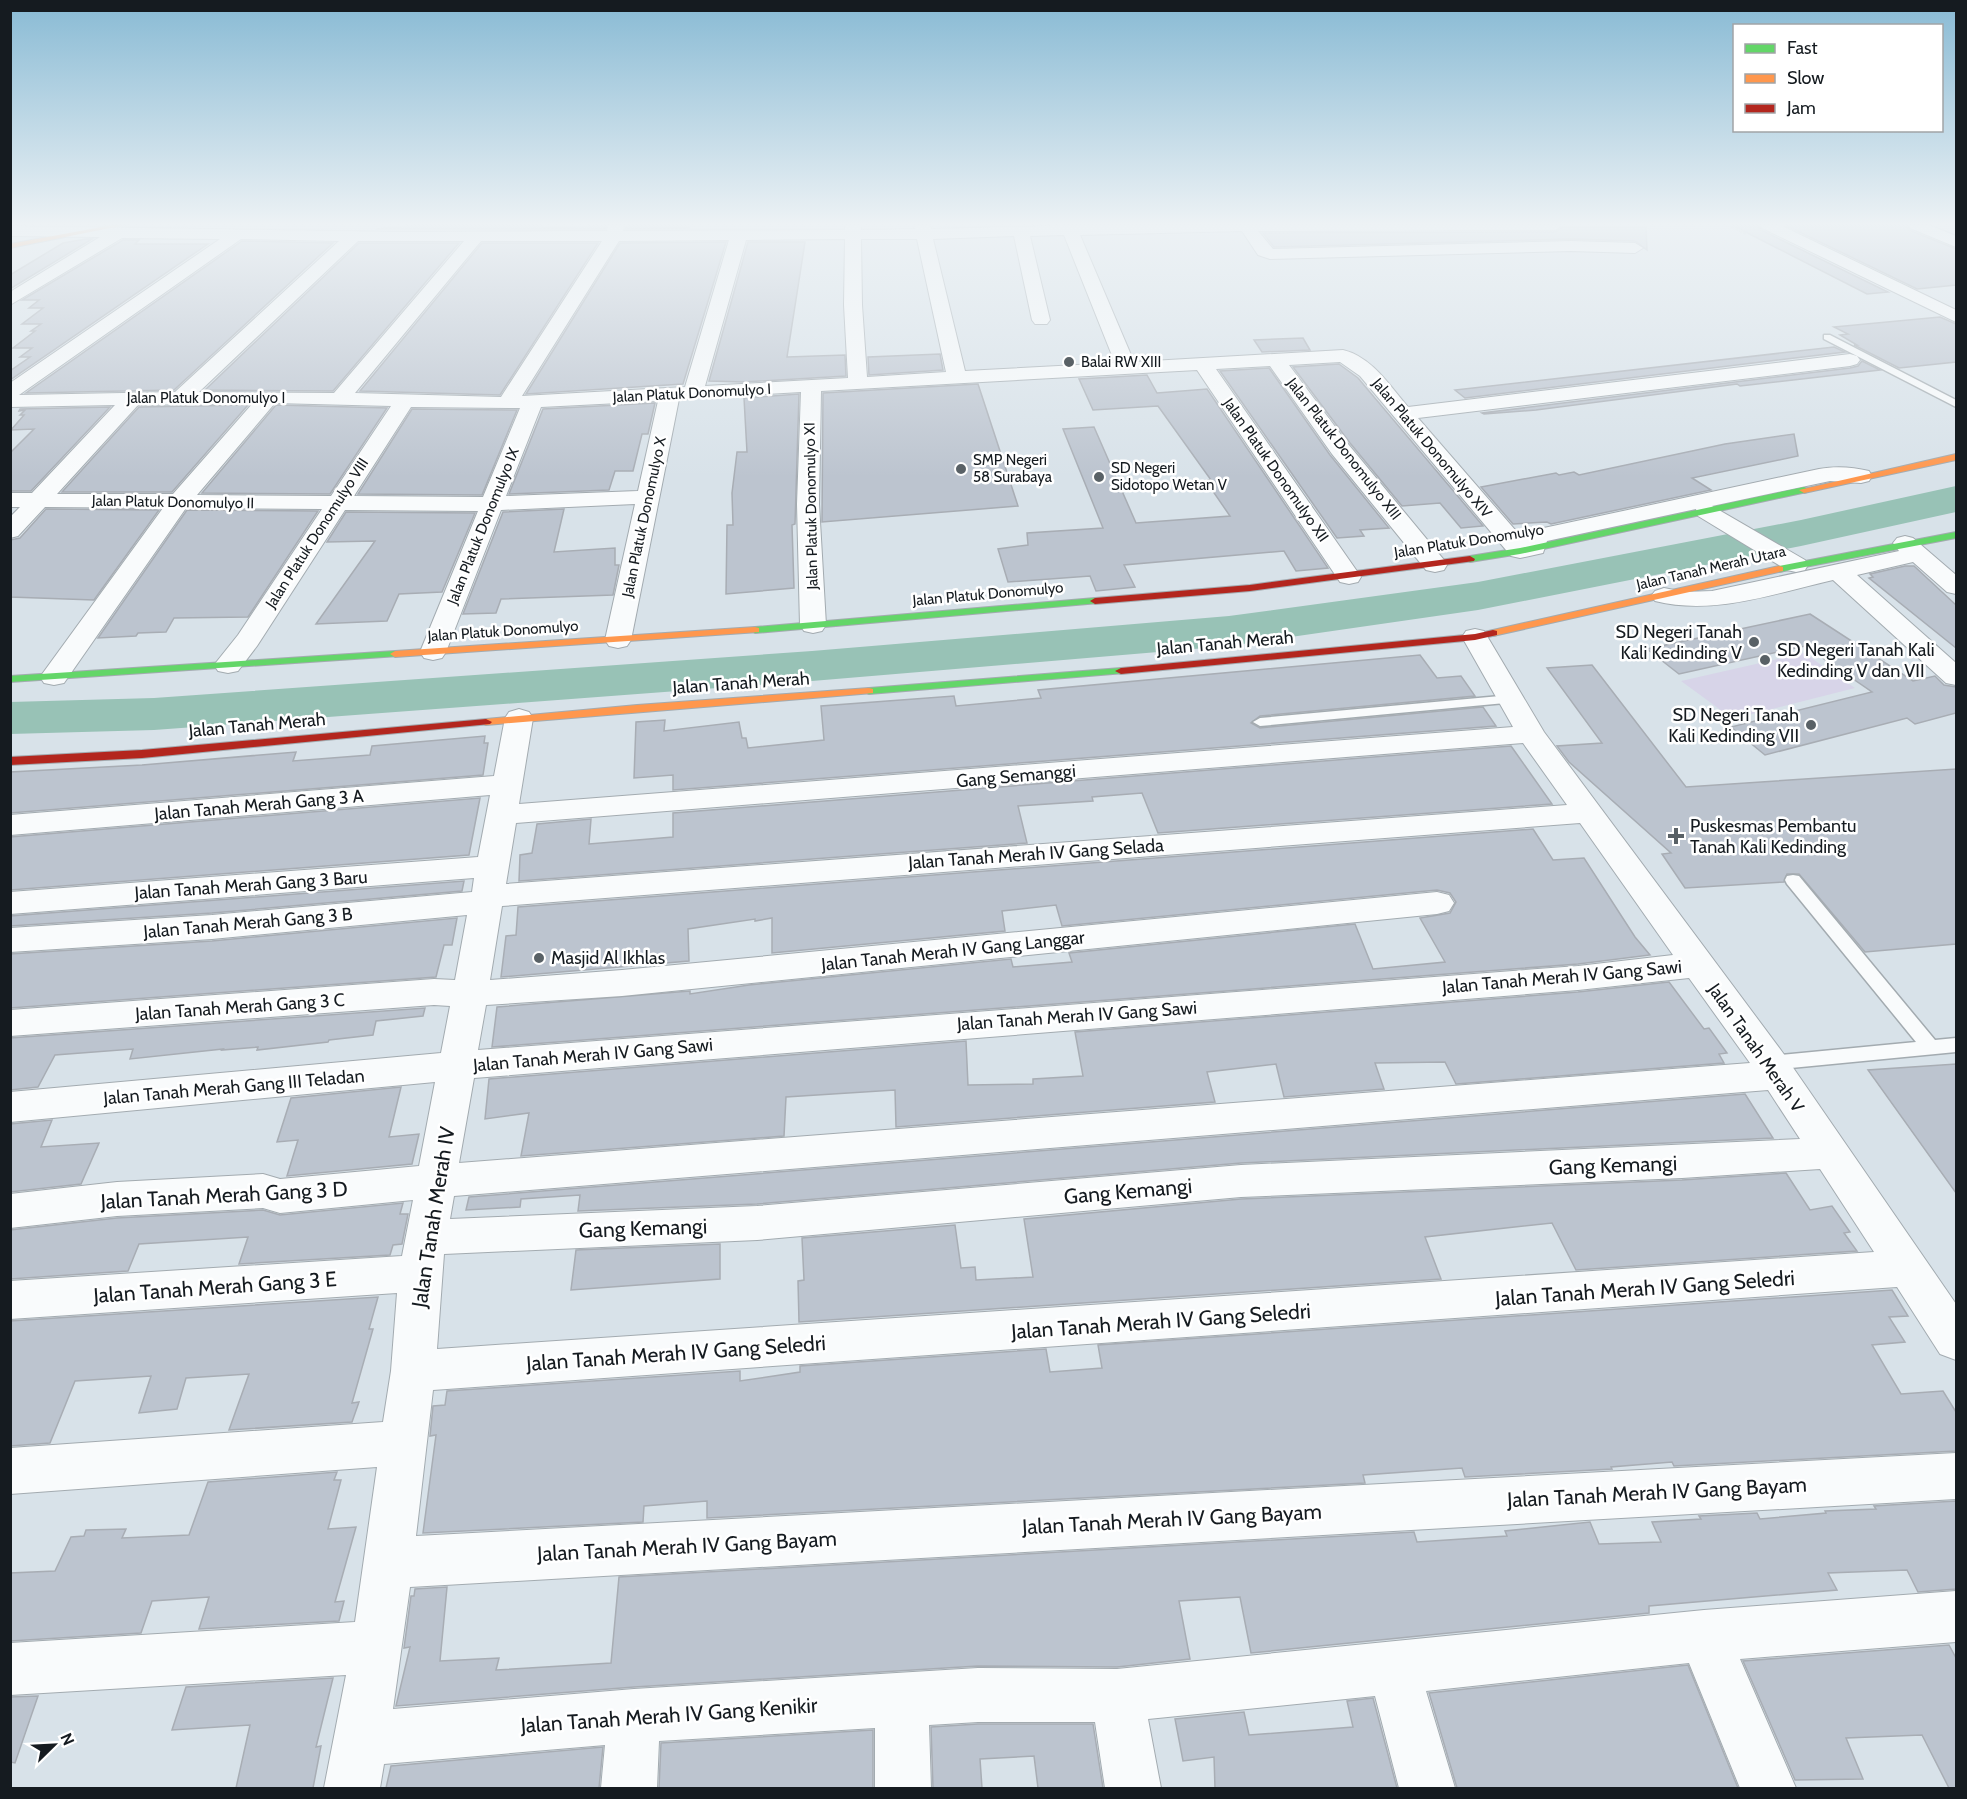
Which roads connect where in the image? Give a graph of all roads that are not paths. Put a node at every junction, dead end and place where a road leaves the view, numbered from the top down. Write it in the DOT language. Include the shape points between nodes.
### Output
graph roads {
  1 [pos="130,309"];
  2 [pos="276,309"];
  3 [pos="411,309"];
  4 [pos="566,309"];
  5 [pos="712,309"];
  6 [pos="853,309"];
  7 [pos="942,309"];
  8 [pos="1038,309"];
  9 [pos="1102,309"];
  10 [pos="1940,309"];
  11 [pos="1956,317"];
  12 [pos="1041,320"];
  13 [pos="1827,337"];
  14 [pos="1276,360"];
  15 [pos="1850,360"];
  16 [pos="1203,364"];
  17 [pos="1127,369"];
  18 [pos="1367,372"];
  19 [pos="957,378"];
  20 [pos="858,384"];
  21 [pos="811,386"];
  22 [pos="10,392"];
  23 [pos="681,393"];
  24 [pos="182,397"];
  25 [pos="269,397"];
  26 [pos="133,398"];
  27 [pos="338,400"];
  28 [pos="405,400"];
  29 [pos="10,401"];
  30 [pos="533,401"];
  31 [pos="507,403"];
  32 [pos="1956,404"];
  33 [pos="1402,414"];
  34 [pos="1956,457"];
  35 [pos="1861,476"];
  36 [pos="647,497"];
  37 [pos="10,500"];
  38 [pos="39,501"];
  39 [pos="178,503"];
  40 [pos="335,504"];
  41 [pos="492,504"];
  42 [pos="1713,516"];
  43 [pos="10,531"];
  44 [pos="1956,535"];
  45 [pos="1911,549"];
  46 [pos="1527,550"];
  47 [pos="1789,561"];
  48 [pos="1435,565"];
  49 [pos="1837,570"];
  50 [pos="1349,577"];
  51 [pos="1956,587"];
  52 [pos="1664,596"];
  53 [pos="813,626"];
  54 [pos="1475,637"];
  55 [pos="618,640"];
  56 [pos="433,652"];
  57 [pos="228,664"];
  58 [pos="1956,677"];
  59 [pos="54,678"];
  60 [pos="10,679"];
  61 [pos="1511,699"];
  62 [pos="519,718"];
  63 [pos="1260,722"];
  64 [pos="1531,734"];
  65 [pos="10,761"];
  66 [pos="504,800"];
  67 [pos="1586,813"];
  68 [pos="10,825"];
  69 [pos="1793,880"];
  70 [pos="488,888"];
  71 [pos="10,903"];
  72 [pos="1437,903"];
  73 [pos="10,940"];
  74 [pos="1696,964"];
  75 [pos="469,994"];
  76 [pos="10,1023"];
  77 [pos="1956,1045"];
  78 [pos="1930,1048"];
  79 [pos="458,1067"];
  80 [pos="1774,1069"];
  81 [pos="10,1107"];
  82 [pos="1829,1153"];
  83 [pos="437,1181"];
  84 [pos="10,1211"];
  85 [pos="424,1255"];
  86 [pos="1908,1268"];
  87 [pos="10,1300"];
  88 [pos="1956,1340"];
  89 [pos="413,1371"];
  90 [pos="404,1443"];
  91 [pos="10,1471"];
  92 [pos="1956,1476"];
  93 [pos="387,1563"];
  94 [pos="1956,1616"];
  95 [pos="1704,1636"];
  96 [pos="377,1647"];
  97 [pos="1393,1666"];
  98 [pos="10,1669"];
  99 [pos="1117,1696"];
  100 [pos="901,1700"];
  101 [pos="634,1716"];
  102 [pos="361,1739"];
  103 [pos="352,1788"];
  104 [pos="629,1788"];
  105 [pos="903,1788"];
  106 [pos="1133,1788"];
  107 [pos="1427,1788"];
  108 [pos="1768,1788"];
  1 -- 22 [label="street"];
  2 -- 24 [label="street"];
  3 -- 27 [label="street"];
  4 -- 31 [label="street"];
  5 -- 23 [label="street, Jalan Platuk Donomulyo X"];
  6 -- 20 [label="street"];
  7 -- 19 [label="street"];
  8 -- 12 [label="street"];
  9 -- 17 [label="street"];
  10 -- 11 [label="street"];
  13 -- 32 [label="lane"];
  14 -- 16 [label="street, Jalan Platuk Donomulyo I"];
  14 -- 18 [label="street, Jalan Platuk Donomulyo I" via="1343,356"];
  14 -- 48 [label="street, Jalan Platuk Donomulyo XIII" via="1340,449"];
  15 -- 33 [label="street"];
  16 -- 17 [label="street, Jalan Platuk Donomulyo I"];
  16 -- 50 [label="street, Jalan Platuk Donomulyo XII"];
  17 -- 19 [label="street, Jalan Platuk Donomulyo I"];
  18 -- 33 [label="street, Jalan Platuk Donomulyo XIV"];
  19 -- 20 [label="street, Jalan Platuk Donomulyo I"];
  20 -- 21 [label="street, Jalan Platuk Donomulyo I"];
  21 -- 23 [label="street, Jalan Platuk Donomulyo I"];
  21 -- 53 [label="street, Jalan Platuk Donomulyo XI" via="808,504"];
  23 -- 30 [label="street, Jalan Platuk Donomulyo I"];
  23 -- 36 [label="street, Jalan Platuk Donomulyo X"];
  24 -- 25 [label="street, Jalan Platuk Donomulyo I"];
  24 -- 26 [label="street, Jalan Platuk Donomulyo I"];
  25 -- 27 [label="street, Jalan Platuk Donomulyo I"];
  25 -- 39 [label="street"];
  26 -- 29 [label="street, Jalan Platuk Donomulyo I"];
  26 -- 38 [label="street"];
  27 -- 28 [label="street, Jalan Platuk Donomulyo I"];
  28 -- 31 [label="street, Jalan Platuk Donomulyo I"];
  28 -- 40 [label="street, Jalan Platuk Donomulyo VIII"];
  30 -- 31 [label="street, Jalan Platuk Donomulyo I"];
  30 -- 41 [label="street, Jalan Platuk Donomulyo IX"];
  33 -- 46 [label="street, Jalan Platuk Donomulyo XIV"];
  34 -- 35 [label="street, Jalan Platuk Donomulyo"];
  35 -- 42 [label="street, Jalan Platuk Donomulyo"];
  35 -- 46 [label="street" via="1830,474 1539,536"];
  36 -- 41 [label="street, Jalan Platuk Donomulyo II"];
  36 -- 55 [label="street, Jalan Platuk Donomulyo X"];
  37 -- 38 [label="street, Jalan Platuk Donomulyo II"];
  38 -- 39 [label="street, Jalan Platuk Donomulyo II"];
  38 -- 43 [label="street"];
  39 -- 40 [label="street, Jalan Platuk Donomulyo II"];
  39 -- 59 [label="street"];
  40 -- 41 [label="street, Jalan Platuk Donomulyo II"];
  40 -- 57 [label="street, Jalan Platuk Donomulyo VIII" via="248,640"];
  41 -- 56 [label="street, Jalan Platuk Donomulyo IX"];
  42 -- 46 [label="street, Jalan Platuk Donomulyo"];
  42 -- 47 [label="street"];
  44 -- 45 [label="street, Jalan Tanah Merah Utara"];
  45 -- 47 [label="street, Jalan Tanah Merah Utara"];
  45 -- 49 [label="street"];
  45 -- 51 [label="street"];
  46 -- 48 [label="street, Jalan Platuk Donomulyo"];
  47 -- 52 [label="street, Jalan Tanah Merah Utara"];
  48 -- 50 [label="street, Jalan Platuk Donomulyo"];
  49 -- 52 [label="street" via="1712,598 1684,600"];
  49 -- 58 [label="street"];
  50 -- 53 [label="street, Jalan Platuk Donomulyo"];
  52 -- 54 [label="street, Jalan Tanah Merah Utara"];
  53 -- 55 [label="street, Jalan Platuk Donomulyo"];
  54 -- 61 [label="street, Jalan Tanah Merah V"];
  54 -- 62 [label="street, Jalan Tanah Merah" via="1043,679"];
  55 -- 56 [label="street, Jalan Platuk Donomulyo"];
  56 -- 57 [label="street, Jalan Platuk Donomulyo"];
  57 -- 59 [label="street, Jalan Platuk Donomulyo"];
  59 -- 60 [label="street, Jalan Platuk Donomulyo"];
  61 -- 63 [label="lane"];
  61 -- 64 [label="street, Jalan Tanah Merah V"];
  62 -- 65 [label="street, Jalan Tanah Merah" via="142,754"];
  62 -- 66 [label="street, Jalan Tanah Merah IV"];
  64 -- 66 [label="street, Gang Semanggi"];
  64 -- 67 [label="street, Jalan Tanah Merah V"];
  66 -- 68 [label="street, Jalan Tanah Merah Gang 3 A"];
  66 -- 70 [label="street, Jalan Tanah Merah IV"];
  67 -- 70 [label="street, Jalan Tanah Merah IV Gang Selada"];
  67 -- 74 [label="street, Jalan Tanah Merah V"];
  69 -- 78 [label="lane"];
  70 -- 71 [label="street, Jalan Tanah Merah Gang 3 Baru"];
  70 -- 73 [label="street, Jalan Tanah Merah Gang 3 B" via="212,927"];
  70 -- 75 [label="street, Jalan Tanah Merah IV"];
  72 -- 75 [label="street, Jalan Tanah Merah IV Gang Langgar" via="622,983"];
  74 -- 79 [label="street, Jalan Tanah Merah IV Gang Sawi" via="1566,979"];
  74 -- 80 [label="street, Jalan Tanah Merah V"];
  75 -- 76 [label="street, Jalan Tanah Merah Gang 3 C" via="434,992"];
  75 -- 79 [label="street, Jalan Tanah Merah IV"];
  77 -- 78 [label="lane"];
  78 -- 80 [label="lane"];
  79 -- 81 [label="street, Jalan Tanah Merah Gang III Teladan"];
  79 -- 83 [label="street, Jalan Tanah Merah IV"];
  80 -- 82 [label="street, Jalan Tanah Merah V"];
  80 -- 83 [label="street, Jalan Tanah Merah Gang 3 D"];
  82 -- 85 [label="street, Gang Kemangi" via="1241,1181"];
  82 -- 86 [label="street, Jalan Tanah Merah V"];
  83 -- 84 [label="street, Jalan Tanah Merah Gang 3 D" via="280,1196 263,1191 117,1199"];
  83 -- 85 [label="street, Jalan Tanah Merah IV"];
  85 -- 87 [label="street, Jalan Tanah Merah Gang 3 E"];
  85 -- 89 [label="street, Jalan Tanah Merah IV"];
  86 -- 88 [label="street, Jalan Tanah Merah V"];
  86 -- 89 [label="street, Jalan Tanah Merah IV Gang Seledri"];
  89 -- 90 [label="street, Jalan Tanah Merah IV"];
  90 -- 91 [label="street"];
  90 -- 93 [label="street, Jalan Tanah Merah IV"];
  92 -- 93 [label="street, Jalan Tanah Merah IV Gang Bayam"];
  93 -- 96 [label="street, Jalan Tanah Merah IV"];
  94 -- 95 [label="street, Jalan Tanah Merah IV Gang Kenikir"];
  95 -- 97 [label="street, Jalan Tanah Merah IV Gang Kenikir"];
  95 -- 108 [label="street"];
  96 -- 98 [label="street"];
  96 -- 102 [label="street, Jalan Tanah Merah IV"];
  97 -- 99 [label="street, Jalan Tanah Merah IV Gang Kenikir"];
  97 -- 107 [label="street"];
  99 -- 100 [label="street, Jalan Tanah Merah IV Gang Kenikir" via="978,1695"];
  99 -- 106 [label="street"];
  100 -- 101 [label="street, Jalan Tanah Merah IV Gang Kenikir"];
  100 -- 105 [label="street"];
  101 -- 102 [label="street, Jalan Tanah Merah IV Gang Kenikir"];
  101 -- 104 [label="street"];
  102 -- 103 [label="street, Jalan Tanah Merah IV"];
}
